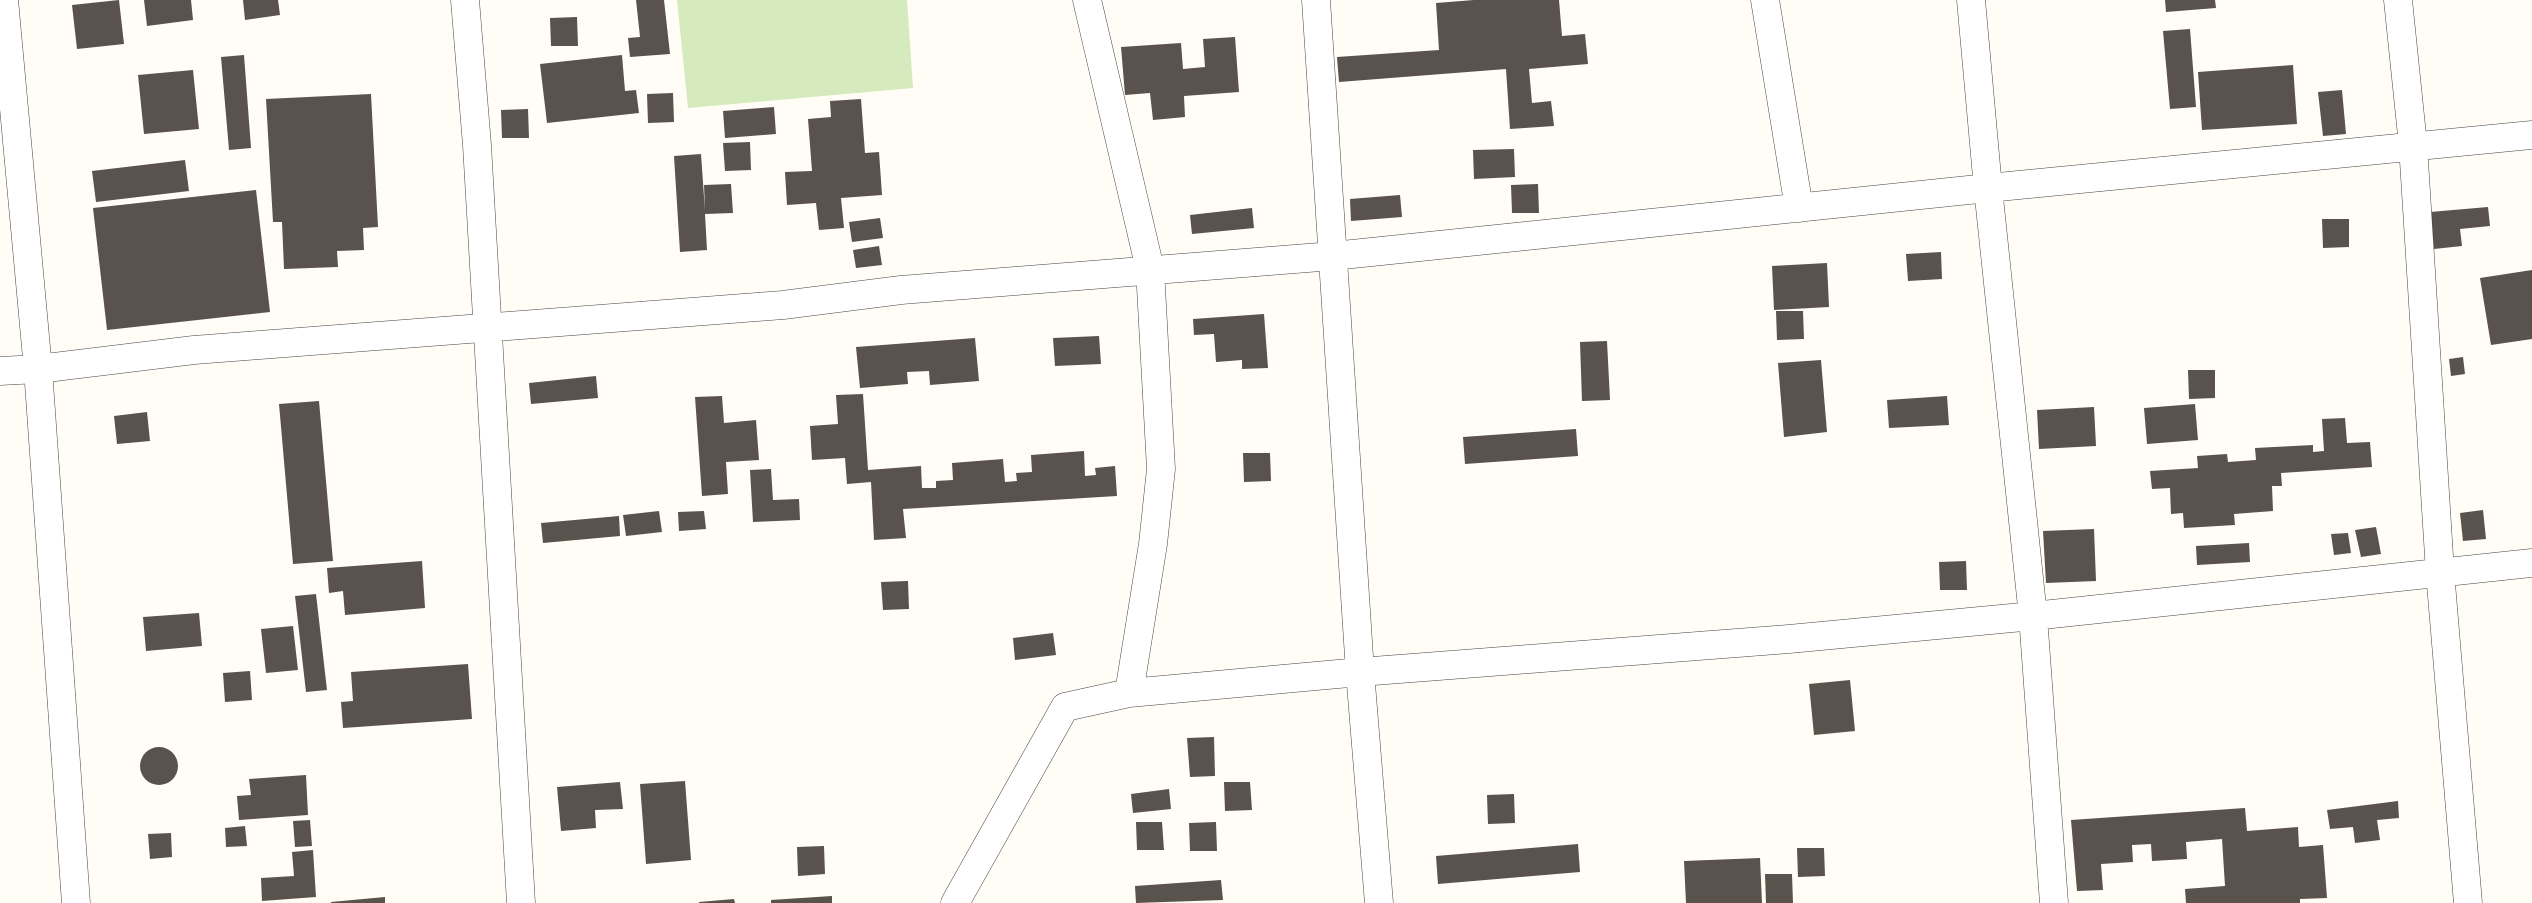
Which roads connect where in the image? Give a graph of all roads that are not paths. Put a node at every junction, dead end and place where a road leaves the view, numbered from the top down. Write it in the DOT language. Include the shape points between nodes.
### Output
graph roads {
  1 [pos="4,0"];
  2 [pos="465,0"];
  3 [pos="1087,0"];
  4 [pos="1316,0"];
  5 [pos="1765,0"];
  6 [pos="1971,0"];
  7 [pos="2398,0"];
  8 [pos="2532,135"];
  9 [pos="2413,146"];
  10 [pos="1988,188"];
  11 [pos="1799,208"];
  12 [pos="1333,256"];
  13 [pos="1150,269"];
  14 [pos="486,328"];
  15 [pos="38,369"];
  16 [pos="0,371"];
  17 [pos="2532,563"];
  18 [pos="2440,572"];
  19 [pos="2032,616"];
  20 [pos="1360,672"];
  21 [pos="1129,693"];
  22 [pos="76,903"];
  23 [pos="521,903"];
  24 [pos="954,903"];
  25 [pos="1379,903"];
  26 [pos="2054,903"];
  27 [pos="2468,903"];
  1 -- 15 [label="street"];
  2 -- 14 [label="street" via="478,145"];
  3 -- 13 [label="street"];
  4 -- 12 [label="street"];
  5 -- 11 [label="street"];
  6 -- 10 [label="street"];
  7 -- 9 [label="street"];
  8 -- 9 [label="street"];
  9 -- 10 [label="street"];
  9 -- 18 [label="street"];
  10 -- 11 [label="street"];
  10 -- 19 [label="street"];
  11 -- 12 [label="street"];
  12 -- 13 [label="street"];
  12 -- 20 [label="street"];
  13 -- 14 [label="street" via="901,290 783,305"];
  13 -- 21 [label="street" via="1162,469"];
  14 -- 15 [label="street" via="194,350"];
  14 -- 23 [label="street"];
  15 -- 16 [label="street"];
  15 -- 22 [label="street"];
  17 -- 18 [label="street"];
  18 -- 19 [label="street"];
  18 -- 27 [label="street"];
  19 -- 20 [label="street" via="1790,639"];
  19 -- 26 [label="street"];
  20 -- 21 [label="street"];
  20 -- 25 [label="street"];
  21 -- 24 [label="street" via="1065,707"];
}
